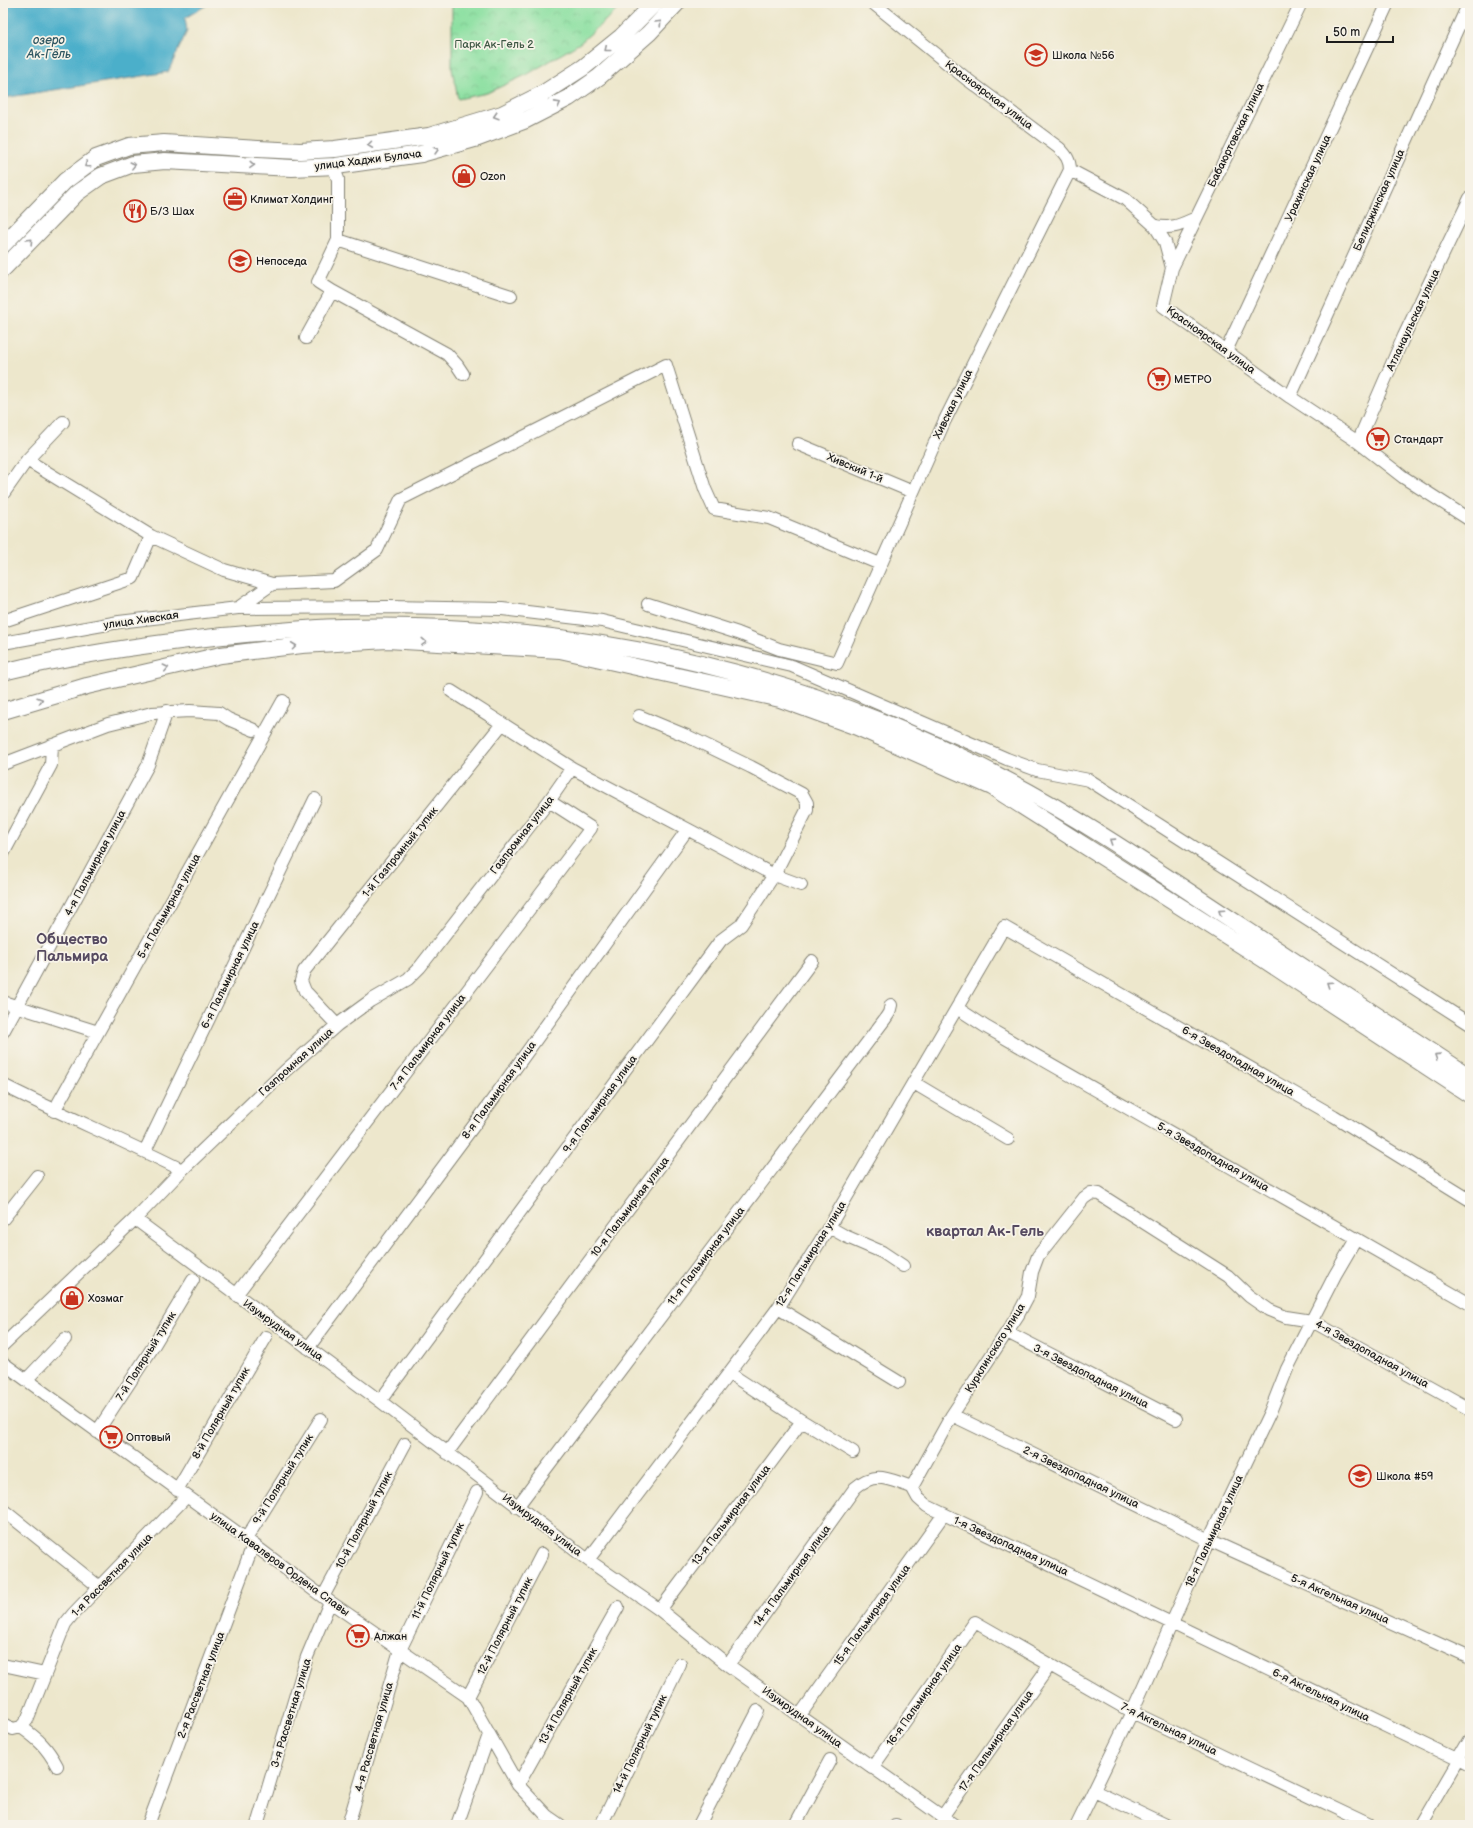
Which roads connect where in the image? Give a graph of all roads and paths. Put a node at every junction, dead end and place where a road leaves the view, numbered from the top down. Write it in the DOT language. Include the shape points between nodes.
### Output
graph roads {
  1 [pos="655,3"];
  2 [pos="677,3"];
  3 [pos="873,3"];
  4 [pos="1301,3"];
  5 [pos="1388,3"];
  6 [pos="1468,3"];
  7 [pos="192,145"];
  8 [pos="193,162"];
  9 [pos="333,166"];
  10 [pos="1070,170"];
  11 [pos="1470,198"];
  12 [pos="1196,218"];
  13 [pos="1155,226"];
  14 [pos="338,240"];
  15 [pos="3,245"];
  16 [pos="1172,268"];
  17 [pos="3,269"];
  18 [pos="332,291"];
  19 [pos="511,296"];
  20 [pos="306,338"];
  21 [pos="1226,352"];
  22 [pos="464,374"];
  23 [pos="1290,397"];
  24 [pos="63,422"];
  25 [pos="1358,442"];
  26 [pos="798,444"];
  27 [pos="27,460"];
  28 [pos="913,492"];
  29 [pos="3,494"];
  30 [pos="1470,520"];
  31 [pos="151,536"];
  32 [pos="880,564"];
  33 [pos="272,584"];
  34 [pos="648,604"];
  35 [pos="238,608"];
  36 [pos="6,620"];
  37 [pos="3,643"];
  38 [pos="3,672"];
  39 [pos="451,692"];
  40 [pos="283,701"];
  41 [pos="3,711"];
  42 [pos="167,711"];
  43 [pos="639,716"];
  44 [pos="502,724"];
  45 [pos="254,730"];
  46 [pos="52,745"];
  47 [pos="3,764"];
  48 [pos="572,768"];
  49 [pos="315,799"];
  50 [pos="549,801"];
  51 [pos="687,830"];
  52 [pos="3,854"];
  53 [pos="774,875"];
  54 [pos="801,885"];
  55 [pos="1004,927"];
  56 [pos="812,961"];
  57 [pos="3,1002"];
  58 [pos="891,1005"];
  59 [pos="17,1006"];
  60 [pos="957,1008"];
  61 [pos="1470,1024"];
  62 [pos="337,1025"];
  63 [pos="3,1032"];
  64 [pos="98,1032"];
  65 [pos="1470,1077"];
  66 [pos="914,1083"];
  67 [pos="3,1085"];
  68 [pos="1470,1095"];
  69 [pos="54,1111"];
  70 [pos="1008,1139"];
  71 [pos="145,1151"];
  72 [pos="182,1170"];
  73 [pos="36,1176"];
  74 [pos="1091,1193"];
  75 [pos="1470,1200"];
  76 [pos="3,1219"];
  77 [pos="135,1219"];
  78 [pos="829,1228"];
  79 [pos="1356,1239"];
  80 [pos="903,1266"];
  81 [pos="193,1280"];
  82 [pos="236,1295"];
  83 [pos="1470,1304"];
  84 [pos="778,1308"];
  85 [pos="1312,1321"];
  86 [pos="1007,1332"];
  87 [pos="266,1337"];
  88 [pos="65,1339"];
  89 [pos="3,1345"];
  90 [pos="308,1348"];
  91 [pos="3,1363"];
  92 [pos="729,1373"];
  93 [pos="27,1379"];
  94 [pos="899,1382"];
  95 [pos="380,1401"];
  96 [pos="1470,1409"];
  97 [pos="952,1415"];
  98 [pos="320,1419"];
  99 [pos="1176,1419"];
  100 [pos="802,1421"];
  101 [pos="97,1432"];
  102 [pos="405,1444"];
  103 [pos="853,1452"];
  104 [pos="447,1453"];
  105 [pos="912,1487"];
  106 [pos="477,1492"];
  107 [pos="181,1493"];
  108 [pos="517,1506"];
  109 [pos="3,1510"];
  110 [pos="944,1514"];
  111 [pos="1209,1540"];
  112 [pos="250,1542"];
  113 [pos="542,1554"];
  114 [pos="588,1560"];
  115 [pos="98,1586"];
  116 [pos="326,1600"];
  117 [pos="618,1607"];
  118 [pos="660,1610"];
  119 [pos="975,1622"];
  120 [pos="1172,1624"];
  121 [pos="400,1650"];
  122 [pos="1470,1658"];
  123 [pos="680,1664"];
  124 [pos="3,1665"];
  125 [pos="728,1665"];
  126 [pos="1050,1665"];
  127 [pos="45,1674"];
  128 [pos="468,1697"];
  129 [pos="758,1711"];
  130 [pos="1132,1712"];
  131 [pos="800,1715"];
  132 [pos="3,1724"];
  133 [pos="21,1727"];
  134 [pos="489,1735"];
  135 [pos="1470,1739"];
  136 [pos="830,1760"];
  137 [pos="1458,1761"];
  138 [pos="57,1766"];
  139 [pos="1470,1766"];
  140 [pos="872,1768"];
  141 [pos="518,1785"];
  142 [pos="1094,1790"];
  143 [pos="942,1817"];
  144 [pos="148,1825"];
  145 [pos="258,1825"];
  146 [pos="348,1825"];
  147 [pos="457,1825"];
  148 [pos="560,1825"];
  149 [pos="601,1825"];
  150 [pos="700,1825"];
  151 [pos="795,1825"];
  152 [pos="954,1825"];
  153 [pos="1077,1825"];
  154 [pos="1166,1825"];
  155 [pos="1369,1825"];
  156 [pos="1420,1825"];
  1 -- 7 [label="main road, улица Хаджи Булача, one-way" via="621,37 584,67 542,94 502,114 429,136 335,149 300,151"];
  9 -- 2 [label="main road, улица Хаджи Булача, one-way" via="422,154 478,138 526,120 569,98 611,68 650,33"];
  3 -- 10 [label="street, Красноярская улица" via="968,80 1059,148 1070,163"];
  4 -- 12 [label="street, Бабаюртовская улица"];
  5 -- 21 [label="street, Урахинская улица"];
  6 -- 23 [label="street, Белиджинская улица"];
  7 -- 8 [label="main road"];
  7 -- 15 [label="main road, улица Хаджи Булача, one-way" via="164,143 129,146 96,158 65,181"];
  8 -- 9 [label="main road, улица Хаджи Булача, one-way" via="292,168"];
  17 -- 8 [label="main road, улица Хаджи Булача, one-way" via="77,193 101,176 132,164"];
  9 -- 14 [label="street" via="338,178"];
  10 -- 13 [label="street, Красноярская улица" via="1125,199"];
  10 -- 28 [label="street, Хивская улица" via="945,420"];
  11 -- 25 [label="street, Атланаульская улица" via="1404,336"];
  12 -- 13 [label="street" via="1177,227"];
  12 -- 16 [label="street, Бабаюртовская улица"];
  13 -- 16 [label="street, Красноярская улица" via="1165,242"];
  14 -- 18 [label="street" via="318,282"];
  14 -- 19 [label="street"];
  16 -- 21 [label="street, Красноярская улица" via="1163,306"];
  18 -- 20 [label="street"];
  18 -- 22 [label="street" via="446,354"];
  21 -- 23 [label="street, Красноярская улица"];
  23 -- 25 [label="street, Красноярская улица"];
  24 -- 27 [label="street"];
  25 -- 30 [label="street, Красноярская улица" via="1403,477"];
  26 -- 28 [label="street, Хивский 1-й"];
  27 -- 29 [label="street"];
  27 -- 31 [label="street"];
  28 -- 32 [label="street, Хивская улица"];
  31 -- 33 [label="street" via="224,570"];
  31 -- 36 [label="street" via="133,578"];
  32 -- 33 [label="street" via="769,518 714,509 666,365 401,499 377,550 334,580"];
  32 -- 34 [label="street, Хивская улица" via="837,663 779,650 738,633"];
  33 -- 35 [label="street, улица Хивская"];
  35 -- 37 [label="street, улица Хивская" via="119,622"];
  35 -- 61 [label="street" via="502,609 602,621 792,666 1007,759 1037,770 1088,780"];
  65 -- 38 [label="main road, one-way" via="1186,889 1047,801 983,767 888,724 805,693 737,672 582,639 465,628 380,626 299,629 199,639 50,660"];
  39 -- 44 [label="street"];
  40 -- 64 [label="street, 5-я Пальмирная улица"];
  41 -- 68 [label="main road, one-way" via="87,686 220,655 302,645 387,640 560,650 780,699 857,727 992,787 1263,959"];
  42 -- 45 [label="street" via="219,713"];
  42 -- 46 [label="street" via="108,724"];
  42 -- 59 [label="street, 4-я Пальмирная улица" via="148,765"];
  43 -- 53 [label="street, 9-я Пальмирная улица" via="751,767 802,794 807,803 807,810"];
  44 -- 48 [label="street"];
  44 -- 62 [label="street, 1-й Газпромный тупик" via="304,971 301,981 305,991"];
  46 -- 47 [label="street"];
  46 -- 52 [label="street" via="51,765"];
  48 -- 50 [label="street, Газпромная улица"];
  48 -- 51 [label="street"];
  49 -- 71 [label="street, 6-я Пальмирная улица"];
  50 -- 62 [label="street, Газпромная улица" via="420,967 408,979 370,1001"];
  50 -- 82 [label="street, 7-я Пальмирная улица" via="591,828"];
  51 -- 53 [label="street"];
  51 -- 90 [label="street, 8-я Пальмирная улица" via="475,1124"];
  53 -- 54 [label="street"];
  53 -- 95 [label="street, 9-я Пальмирная улица" via="742,925 721,940"];
  55 -- 60 [label="street, 12-я Пальмирная улица"];
  55 -- 75 [label="street, 6-я Звездопадная улица" via="1334,1116"];
  56 -- 104 [label="street, 10-я Пальмирная улица"];
  57 -- 59 [label="street"];
  58 -- 108 [label="street, 11-я Пальмирная улица" via="885,1019"];
  59 -- 63 [label="street, 4-я Пальмирная улица"];
  59 -- 64 [label="street"];
  60 -- 66 [label="street, 12-я Пальмирная улица"];
  60 -- 79 [label="street, 5-я Звездопадная улица"];
  62 -- 72 [label="street, Газпромная улица"];
  64 -- 69 [label="street, 5-я Пальмирная улица"];
  66 -- 70 [label="street"];
  66 -- 78 [label="street, 12-я Пальмирная улица"];
  67 -- 69 [label="street"];
  69 -- 71 [label="street"];
  71 -- 72 [label="street"];
  72 -- 77 [label="street, Газпромная улица"];
  73 -- 76 [label="street"];
  74 -- 85 [label="street, 4-я Звездопадная улица" via="1099,1194 1228,1276 1269,1310 1286,1317"];
  74 -- 86 [label="street, Курклинского улица" via="1084,1198 1038,1256 1028,1296"];
  77 -- 82 [label="street, Изумрудная улица"];
  77 -- 89 [label="street, Газпромная улица"];
  78 -- 80 [label="street" via="882,1252"];
  78 -- 84 [label="street, 12-я Пальмирная улица"];
  79 -- 83 [label="street, 5-я Звездопадная улица"];
  79 -- 85 [label="street, 18-я Пальмирная улица"];
  81 -- 101 [label="street, 7-й Полярный тупик"];
  82 -- 90 [label="street, Изумрудная улица"];
  84 -- 92 [label="street, 12-я Пальмирная улица"];
  84 -- 94 [label="street"];
  85 -- 96 [label="street, 4-я Звездопадная улица"];
  85 -- 111 [label="street, 18-я Пальмирная улица" via="1287,1369 1270,1412"];
  86 -- 97 [label="street, Курклинского улица"];
  86 -- 99 [label="street, 3-я Звездопадная улица"];
  87 -- 107 [label="street, 8-й Полярный тупик"];
  88 -- 93 [label="street"];
  90 -- 95 [label="street, Изумрудная улица"];
  91 -- 93 [label="street, улица Кавалеров Ордена Славы"];
  92 -- 100 [label="street"];
  92 -- 114 [label="street, 12-я Пальмирная улица"];
  93 -- 101 [label="street, улица Кавалеров Ордена Славы"];
  95 -- 104 [label="street, Изумрудная улица"];
  97 -- 105 [label="street, Курклинского улица"];
  97 -- 111 [label="street, 2-я Звездопадная улица"];
  98 -- 112 [label="street, 9-й Полярный тупик"];
  100 -- 103 [label="street"];
  100 -- 118 [label="street, 13-я Пальмирная улица"];
  101 -- 107 [label="street, улица Кавалеров Ордена Славы"];
  102 -- 116 [label="street, 10-й Полярный тупик"];
  104 -- 108 [label="street, Изумрудная улица"];
  105 -- 110 [label="street, 1-я Звездопадная улица" via="918,1498 927,1506"];
  105 -- 125 [label="street, 14-я Пальмирная улица" via="875,1476 864,1480 855,1488"];
  106 -- 121 [label="street, 11-й Полярный тупик"];
  107 -- 112 [label="street, улица Кавалеров Ордена Славы"];
  107 -- 115 [label="street, 1-я Рассветная улица" via="143,1542"];
  108 -- 114 [label="street, Изумрудная улица"];
  109 -- 115 [label="street"];
  110 -- 120 [label="street, 1-я Звездопадная улица"];
  110 -- 131 [label="street, 15-я Пальмирная улица"];
  111 -- 120 [label="street, 18-я Пальмирная улица"];
  111 -- 122 [label="street, 5-я Акгельная улица"];
  112 -- 116 [label="street, улица Кавалеров Ордена Славы"];
  112 -- 144 [label="street, 2-я Рассветная улица"];
  113 -- 128 [label="street, 12-й Полярный тупик"];
  114 -- 118 [label="street, Изумрудная улица"];
  115 -- 127 [label="street, 1-я Рассветная улица" via="65,1624"];
  116 -- 121 [label="street, улица Кавалеров Ордена Славы"];
  116 -- 145 [label="street, 3-я Рассветная улица"];
  117 -- 141 [label="street, 13-й Полярный тупик"];
  118 -- 125 [label="street, Изумрудная улица"];
  119 -- 126 [label="street, 7-я Акгельная улица"];
  119 -- 140 [label="street, 16-я Пальмирная улица"];
  120 -- 130 [label="street, 18-я Пальмирная улица"];
  120 -- 137 [label="street, 6-я Акгельная улица"];
  121 -- 128 [label="street, улица Кавалеров Ордена Славы"];
  121 -- 146 [label="street, 4-я Рассветная улица"];
  123 -- 149 [label="street, 14-й Полярный тупик"];
  124 -- 127 [label="street"];
  125 -- 131 [label="street, Изумрудная улица"];
  126 -- 130 [label="street, 7-я Акгельная улица"];
  126 -- 143 [label="street, 17-я Пальмирная улица"];
  127 -- 133 [label="street, 1-я Рассветная улица" via="27,1720"];
  128 -- 134 [label="street, улица Кавалеров Ордена Славы"];
  129 -- 150 [label="street"];
  130 -- 142 [label="street, 18-я Пальмирная улица"];
  130 -- 155 [label="street, 7-я Акгельная улица"];
  131 -- 140 [label="street, Изумрудная улица"];
  132 -- 133 [label="street" via="13,1729"];
  133 -- 138 [label="street" via="44,1744"];
  134 -- 141 [label="street, улица Кавалеров Ордена Славы"];
  134 -- 147 [label="street"];
  135 -- 137 [label="street"];
  136 -- 151 [label="street"];
  137 -- 139 [label="street, 6-я Акгельная улица"];
  137 -- 156 [label="street"];
  140 -- 143 [label="street, Изумрудная улица"];
  141 -- 148 [label="street, улица Кавалеров Ордена Славы" via="547,1816"];
  142 -- 153 [label="street, 18-я Пальмирная улица"];
  142 -- 154 [label="street"];
  143 -- 152 [label="street, Изумрудная улица"];
}
